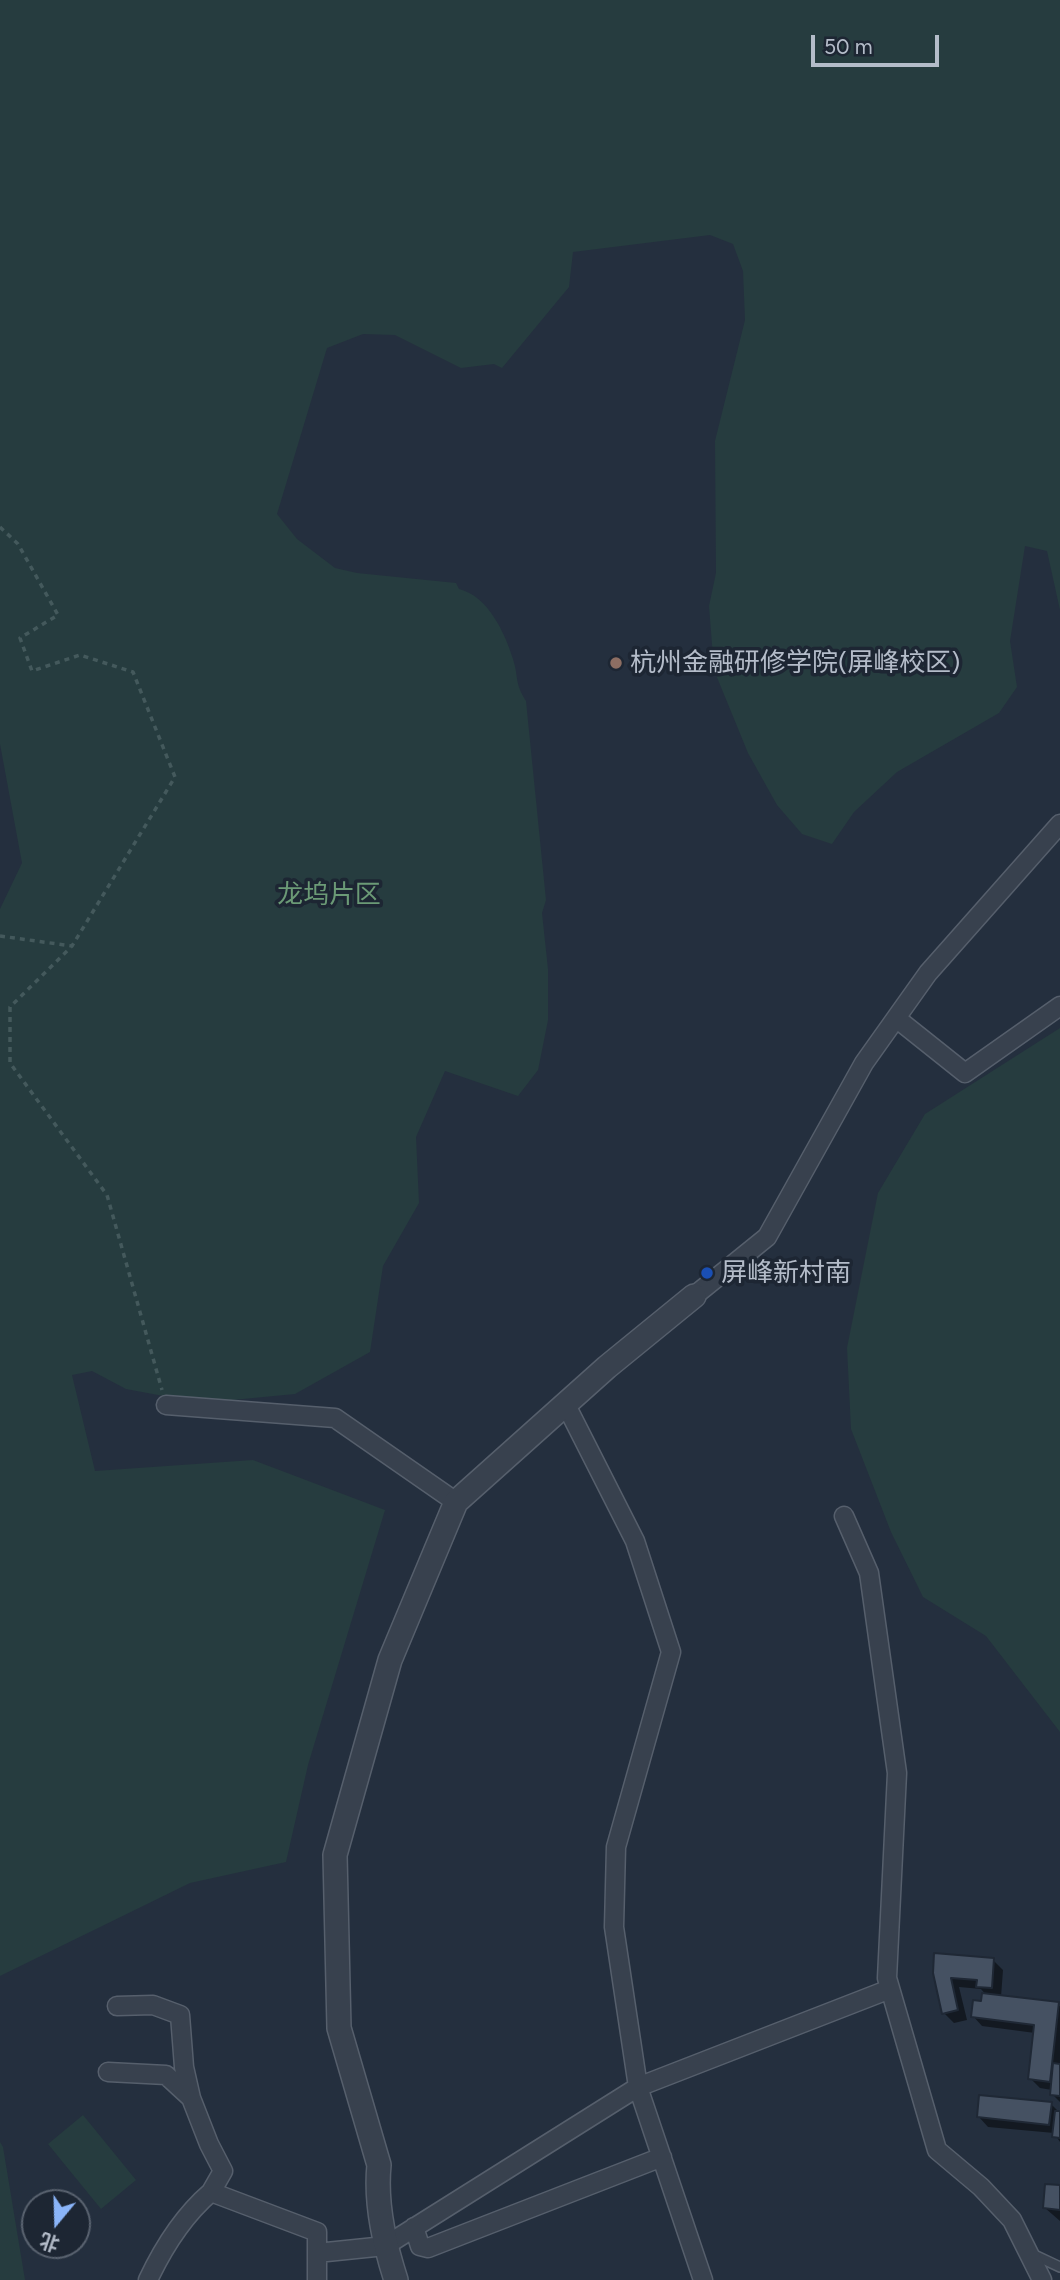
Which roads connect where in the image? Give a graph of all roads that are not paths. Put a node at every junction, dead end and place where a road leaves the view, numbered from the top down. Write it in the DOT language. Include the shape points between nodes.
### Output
graph roads {
  1 [pos="1060,824"];
  2 [pos="1060,1006"];
  3 [pos="896,1018"];
  4 [pos="694,1296"];
  5 [pos="166,1405"];
  6 [pos="566,1405"];
  7 [pos="456,1502"];
  8 [pos="844,1517"];
  9 [pos="890,1989"];
  10 [pos="117,2006"];
  11 [pos="108,2072"];
  12 [pos="638,2087"];
  13 [pos="191,2098"];
  14 [pos="662,2157"];
  15 [pos="211,2192"];
  16 [pos="414,2227"];
  17 [pos="385,2246"];
  18 [pos="1028,2252"];
  19 [pos="317,2253"];
  20 [pos="1060,2267"];
  21 [pos="148,2280"];
  22 [pos="317,2280"];
  23 [pos="396,2280"];
  24 [pos="703,2280"];
  25 [pos="1042,2280"];
  1 -- 3 [label="street" via="928,973"];
  2 -- 3 [label="street" via="965,1073"];
  3 -- 4 [label="street" via="864,1063 767,1237"];
  4 -- 6 [label="street"];
  5 -- 7 [label="street" via="335,1418"];
  6 -- 7 [label="street"];
  6 -- 12 [label="street" via="635,1541 671,1652 616,1847 614,1927"];
  7 -- 17 [label="street" via="390,1660 335,1855 339,2028 379,2165 377,2187"];
  8 -- 9 [label="street" via="869,1573 897,1773"];
  9 -- 12 [label="street"];
  9 -- 18 [label="street" via="937,2150 1012,2220"];
  10 -- 13 [label="street" via="153,2005 180,2015"];
  11 -- 13 [label="street" via="166,2075"];
  12 -- 14 [label="street"];
  12 -- 16 [label="street"];
  13 -- 15 [label="street" via="223,2171"];
  14 -- 16 [label="street" via="428,2248 420,2246"];
  14 -- 24 [label="street"];
  15 -- 19 [label="street" via="317,2232"];
  15 -- 21 [label="street" via="169,2238"];
  16 -- 17 [label="street"];
  17 -- 19 [label="street"];
  17 -- 23 [label="street"];
  18 -- 20 [label="lane"];
  18 -- 25 [label="street"];
  19 -- 22 [label="street"];
}
